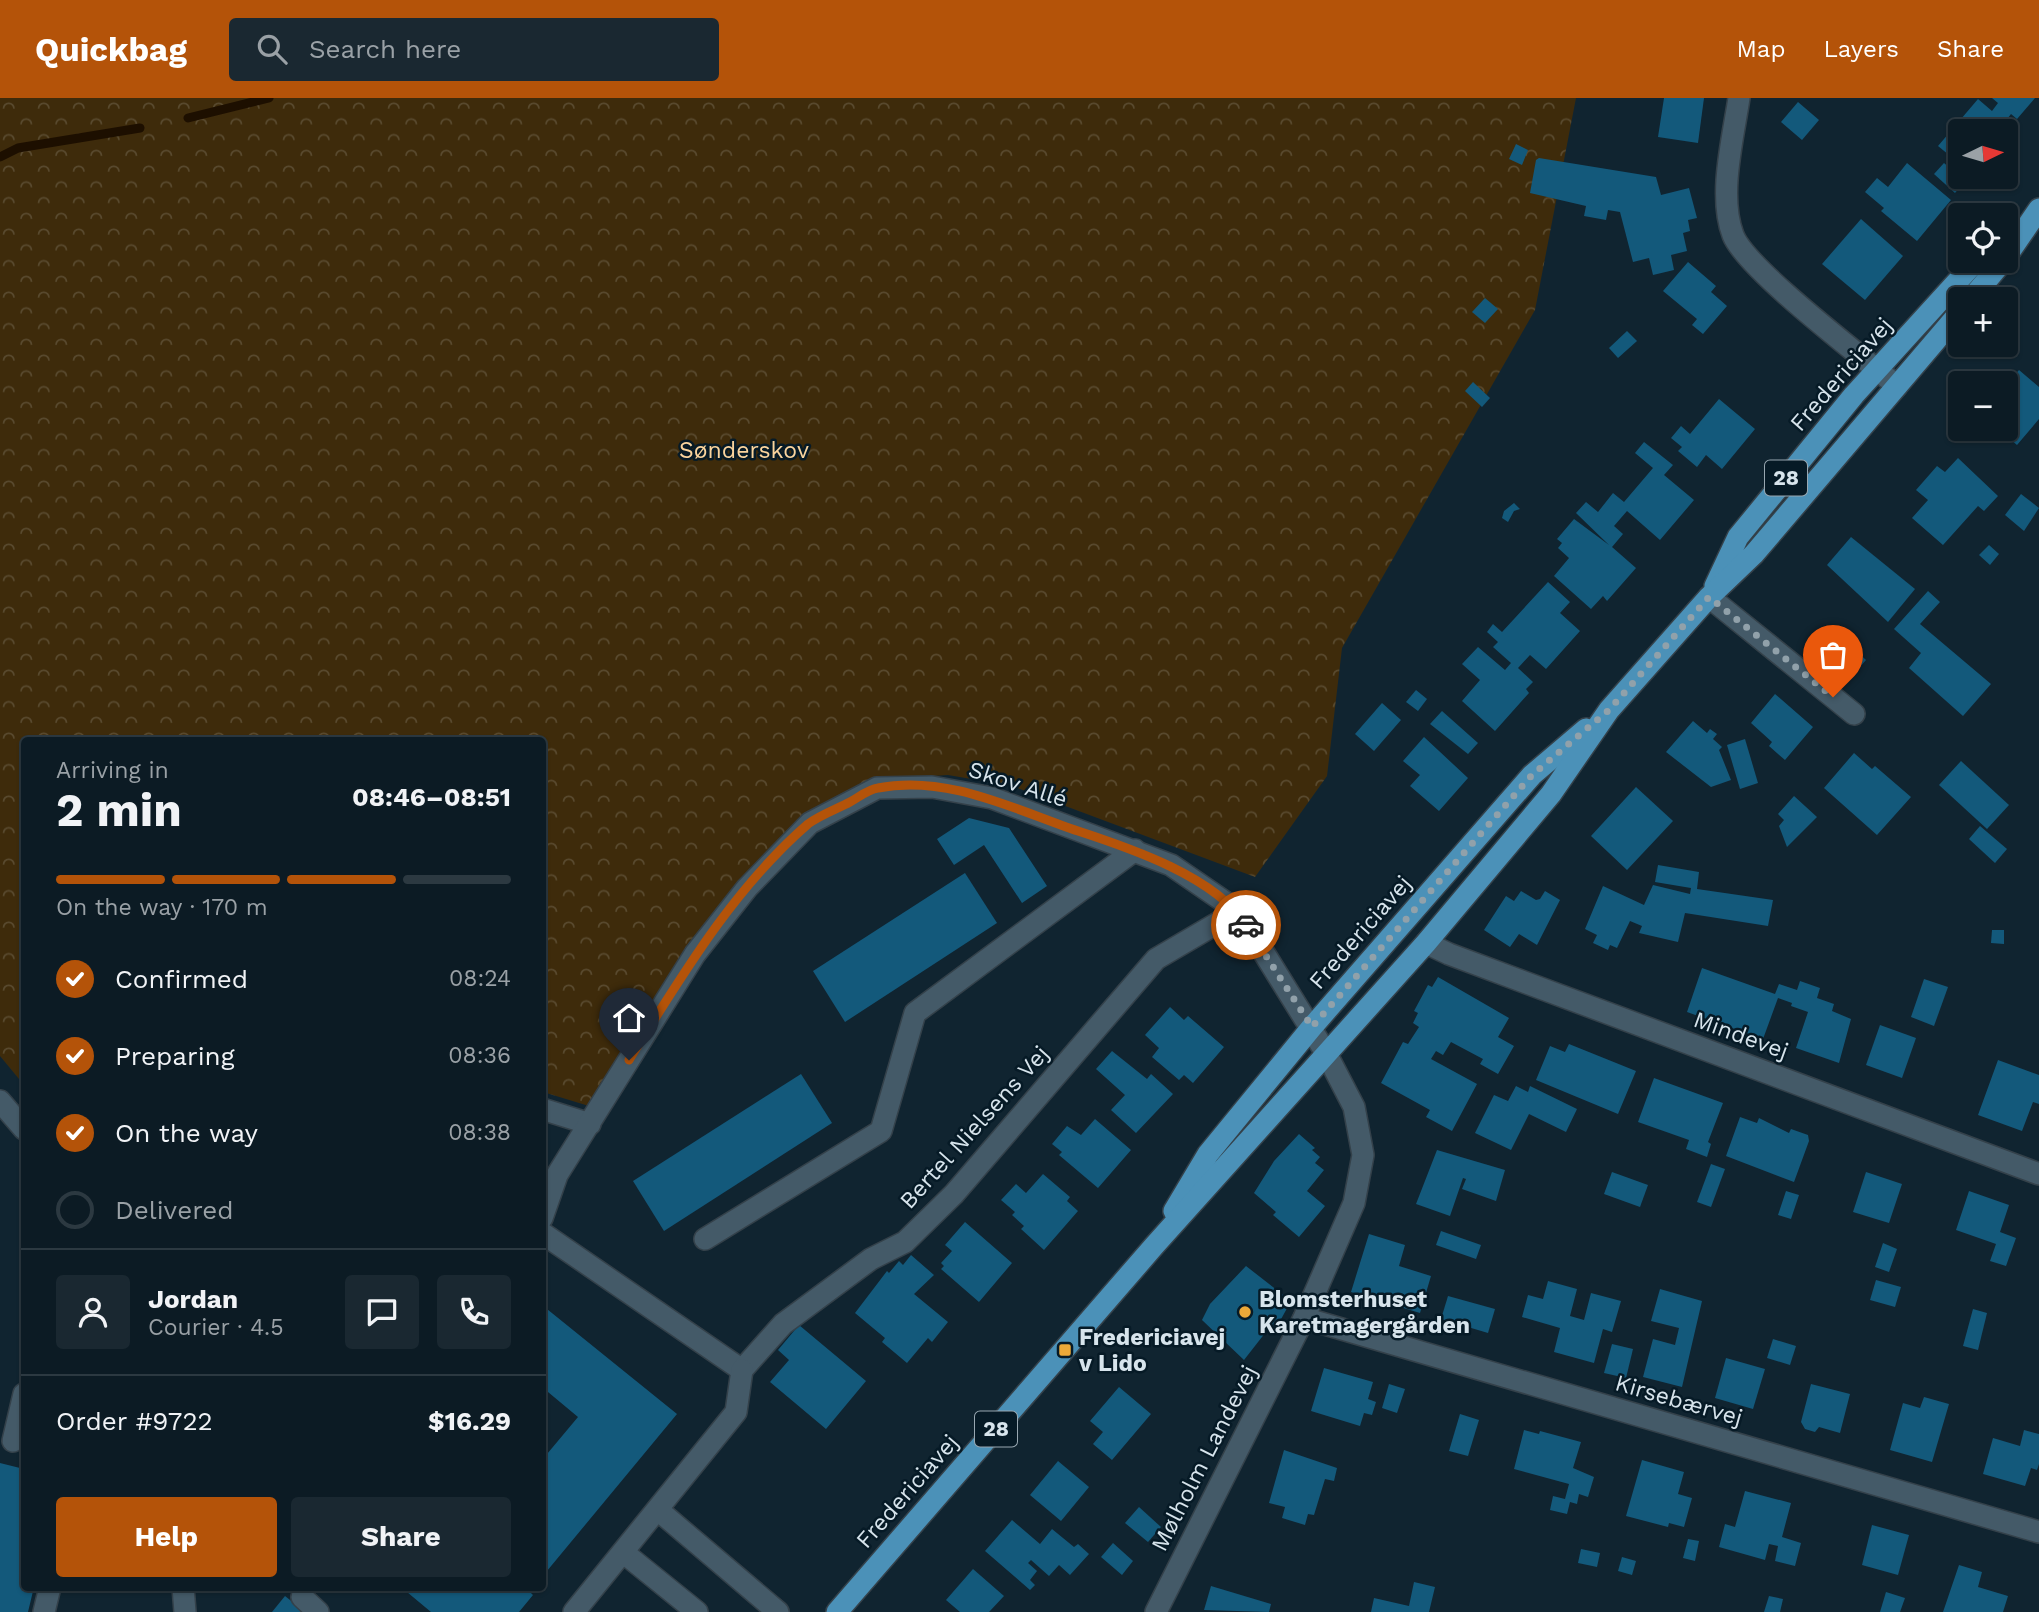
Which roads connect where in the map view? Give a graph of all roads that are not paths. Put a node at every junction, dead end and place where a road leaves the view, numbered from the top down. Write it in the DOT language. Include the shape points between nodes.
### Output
graph roads {
  1 [pos="1739,98"];
  2 [pos="2033,216"];
  3 [pos="2018,228"];
  4 [pos="2018,238"];
  5 [pos="1965,273"];
  6 [pos="1992,273"];
  7 [pos="1981,287"];
  8 [pos="1948,326"];
  9 [pos="1878,370"];
  10 [pos="1898,386"];
  11 [pos="1709,597"];
  12 [pos="1609,710"];
  13 [pos="1854,714"];
  14 [pos="1135,850"];
  15 [pos="1238,911"];
  16 [pos="1426,943"];
  17 [pos="1312,1027"];
  18 [pos="1326,1053"];
  19 [pos="0,1101"];
  20 [pos="546,1110"];
  21 [pos="590,1124"];
  22 [pos="21,1126"];
  23 [pos="2039,1174"];
  24 [pos="546,1207"];
  25 [pos="546,1236"];
  26 [pos="705,1239"];
  27 [pos="1154,1246"];
  28 [pos="1304,1318"];
  29 [pos="742,1370"];
  30 [pos="21,1406"];
  31 [pos="12,1441"];
  32 [pos="658,1510"];
  33 [pos="2039,1532"];
  34 [pos="624,1553"];
  35 [pos="49,1591"];
  36 [pos="183,1591"];
  37 [pos="302,1597"];
  38 [pos="44,1612"];
  39 [pos="185,1612"];
  40 [pos="318,1612"];
  41 [pos="574,1612"];
  42 [pos="697,1612"];
  43 [pos="778,1612"];
  44 [pos="837,1612"];
  45 [pos="1156,1612"];
  1 -- 9 [label="street" via="1726,182 1733,236 1765,274"];
  2 -- 3 [label="main road"];
  2 -- 4 [label="main road"];
  5 -- 9 [label="main road, Fredericiavej / 28"];
  6 -- 7 [label="main road"];
  8 -- 10 [label="main road, Fredericiavej / 28"];
  9 -- 10 [label="street"];
  9 -- 11 [label="main road, Fredericiavej / 28" via="1738,537"];
  10 -- 11 [label="main road, Fredericiavej / 28" via="1754,554"];
  11 -- 12 [label="main road, Fredericiavej / 28"];
  11 -- 13 [label="street"];
  12 -- 16 [label="main road, Fredericiavej / 28" via="1551,794"];
  12 -- 17 [label="main road, Fredericiavej / 28" via="1532,775"];
  14 -- 15 [label="street, Skov Allé" via="1171,865"];
  14 -- 21 [label="street, Skov Allé" via="992,798 932,787 877,788 810,823 747,888 695,954"];
  14 -- 26 [label="street" via="915,1013 881,1131"];
  15 -- 17 [label="street, Skov Allé"];
  15 -- 29 [label="street, Bertel Nielsens Vej" via="1156,959 954,1195 905,1242 871,1259 783,1324"];
  16 -- 18 [label="main road, Fredericiavej / 28"];
  16 -- 23 [label="street, Mindevej"];
  17 -- 18 [label="street, Skov Allé"];
  17 -- 27 [label="main road, Fredericiavej / 28" via="1208,1154"];
  18 -- 27 [label="main road, Fredericiavej / 28"];
  18 -- 28 [label="street, Mølholm Landevej" via="1354,1107 1363,1155 1354,1203"];
  19 -- 22 [label="street"];
  20 -- 21 [label="street"];
  21 -- 24 [label="street, Skov Allé" via="557,1175"];
  25 -- 29 [label="street"];
  27 -- 44 [label="main road, Fredericiavej / 28"];
  28 -- 33 [label="street, Kirsebærvej"];
  28 -- 45 [label="street, Mølholm Landevej"];
  29 -- 32 [label="street" via="736,1412"];
  30 -- 31 [label="street"];
  32 -- 34 [label="street"];
  32 -- 43 [label="street"];
  34 -- 41 [label="street"];
  34 -- 42 [label="street"];
  35 -- 38 [label="street"];
  36 -- 39 [label="street"];
  37 -- 40 [label="street"];
}
